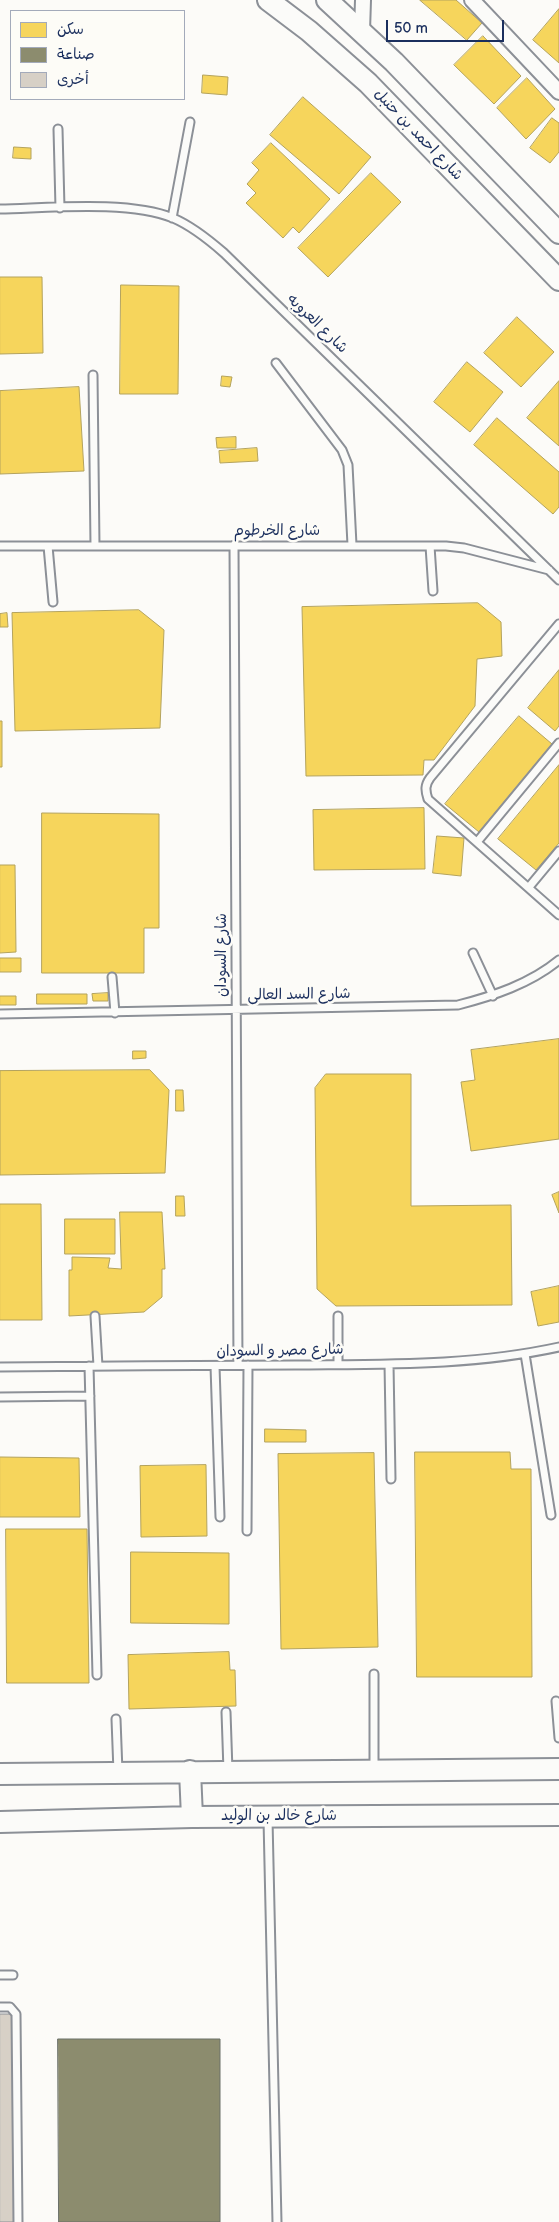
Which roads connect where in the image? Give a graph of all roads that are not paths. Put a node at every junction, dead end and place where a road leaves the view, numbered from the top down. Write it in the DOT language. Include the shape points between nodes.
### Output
graph roads {
  1 [pos="268,0"];
  2 [pos="327,0"];
  3 [pos="363,0"];
  4 [pos="472,0"];
  5 [pos="362,31"];
  6 [pos="559,92"];
  7 [pos="190,122"];
  8 [pos="58,129"];
  9 [pos="60,208"];
  10 [pos="0,209"];
  11 [pos="172,218"];
  12 [pos="559,233"];
  13 [pos="559,280"];
  14 [pos="276,363"];
  15 [pos="93,375"];
  16 [pos="234,545"];
  17 [pos="352,545"];
  18 [pos="0,546"];
  19 [pos="48,546"];
  20 [pos="95,546"];
  21 [pos="430,546"];
  22 [pos="550,571"];
  23 [pos="559,580"];
  24 [pos="433,591"];
  25 [pos="53,602"];
  26 [pos="559,624"];
  27 [pos="559,743"];
  28 [pos="478,842"];
  29 [pos="559,851"];
  30 [pos="529,887"];
  31 [pos="559,915"];
  32 [pos="473,954"];
  33 [pos="559,960"];
  34 [pos="112,977"];
  35 [pos="493,996"];
  36 [pos="236,1011"];
  37 [pos="115,1012"];
  38 [pos="0,1014"];
  39 [pos="95,1316"];
  40 [pos="338,1316"];
  41 [pos="559,1347"];
  42 [pos="525,1354"];
  43 [pos="338,1364"];
  44 [pos="389,1364"];
  45 [pos="238,1365"];
  46 [pos="248,1365"];
  47 [pos="90,1366"];
  48 [pos="98,1366"];
  49 [pos="215,1366"];
  50 [pos="0,1367"];
  51 [pos="90,1396"];
  52 [pos="0,1397"];
  53 [pos="391,1480"];
  54 [pos="552,1515"];
  55 [pos="220,1518"];
  56 [pos="247,1531"];
  57 [pos="374,1674"];
  58 [pos="96,1675"];
  59 [pos="556,1701"];
  60 [pos="226,1712"];
  61 [pos="116,1718"];
  62 [pos="559,1738"];
  63 [pos="559,1769"];
  64 [pos="374,1770"];
  65 [pos="228,1771"];
  66 [pos="118,1772"];
  67 [pos="190,1772"];
  68 [pos="0,1774"];
  69 [pos="559,1814"];
  70 [pos="268,1816"];
  71 [pos="192,1817"];
  72 [pos="0,1822"];
  73 [pos="0,1975"];
  74 [pos="13,1975"];
  75 [pos="0,2007"];
  76 [pos="18,2222"];
  77 [pos="277,2222"];
  1 -- 13 [label="main road, شارع احمد بن حنبل" via="310,31 368,84"];
  2 -- 5 [label="main road"];
  3 -- 5 [label="street"];
  4 -- 6 [label="street"];
  5 -- 12 [label="main road"];
  7 -- 11 [label="lane"];
  8 -- 9 [label="lane"];
  9 -- 10 [label="lane, شارع العروبه"];
  9 -- 11 [label="lane, شارع العروبه" via="131,208"];
  11 -- 22 [label="lane, شارع العروبه" via="191,227 224,253"];
  14 -- 17 [label="lane" via="342,450 348,465"];
  15 -- 20 [label="lane"];
  16 -- 17 [label="lane, شارع الخرطوم"];
  16 -- 20 [label="lane, شارع الخرطوم"];
  16 -- 36 [label="lane, شارع السودان"];
  17 -- 21 [label="lane, شارع الخرطوم"];
  18 -- 19 [label="lane, شارع الخرطوم"];
  19 -- 20 [label="lane, شارع الخرطوم"];
  19 -- 25 [label="lane"];
  21 -- 22 [label="lane, شارع الخرطوم" via="464,548"];
  21 -- 24 [label="lane"];
  22 -- 23 [label="lane, شارع العروبه"];
  26 -- 28 [label="lane" via="427,783 428,799"];
  27 -- 28 [label="lane"];
  28 -- 30 [label="lane"];
  29 -- 30 [label="lane"];
  30 -- 31 [label="lane"];
  32 -- 35 [label="lane"];
  33 -- 35 [label="lane, شارع السد العالى" via="526,982"];
  34 -- 37 [label="lane"];
  35 -- 36 [label="lane, شارع السد العالى" via="458,1005"];
  36 -- 37 [label="lane, شارع السد العالى"];
  36 -- 45 [label="lane, شارع السودان"];
  37 -- 38 [label="lane, شارع السد العالى"];
  39 -- 48 [label="lane"];
  40 -- 43 [label="lane"];
  41 -- 42 [label="lane, شارع مصر و السودان"];
  42 -- 44 [label="lane, شارع مصر و السودان" via="458,1362"];
  42 -- 54 [label="lane"];
  43 -- 44 [label="lane, شارع مصر و السودان"];
  43 -- 46 [label="lane, شارع مصر و السودان"];
  44 -- 53 [label="lane"];
  45 -- 46 [label="lane, شارع مصر و السودان"];
  45 -- 49 [label="lane, شارع مصر و السودان"];
  46 -- 56 [label="lane"];
  47 -- 48 [label="lane, شارع مصر و السودان"];
  47 -- 50 [label="lane, شارع مصر و السودان"];
  47 -- 51 [label="lane"];
  48 -- 49 [label="lane, شارع مصر و السودان"];
  49 -- 55 [label="lane"];
  51 -- 52 [label="lane"];
  51 -- 58 [label="lane"];
  57 -- 64 [label="lane"];
  59 -- 62 [label="lane"];
  60 -- 65 [label="lane"];
  61 -- 66 [label="lane"];
  63 -- 64 [label="main road"];
  64 -- 65 [label="main road"];
  65 -- 67 [label="main road"];
  66 -- 67 [label="main road"];
  66 -- 68 [label="main road"];
  67 -- 71 [label="main road"];
  69 -- 70 [label="main road, شارع خالد بن الوليد"];
  70 -- 71 [label="main road, شارع خالد بن الوليد"];
  70 -- 77 [label="lane"];
  71 -- 72 [label="main road, شارع خالد بن الوليد"];
  73 -- 74 [label="lane"];
  75 -- 76 [label="lane" via="10,2007 16,2014"];
}
